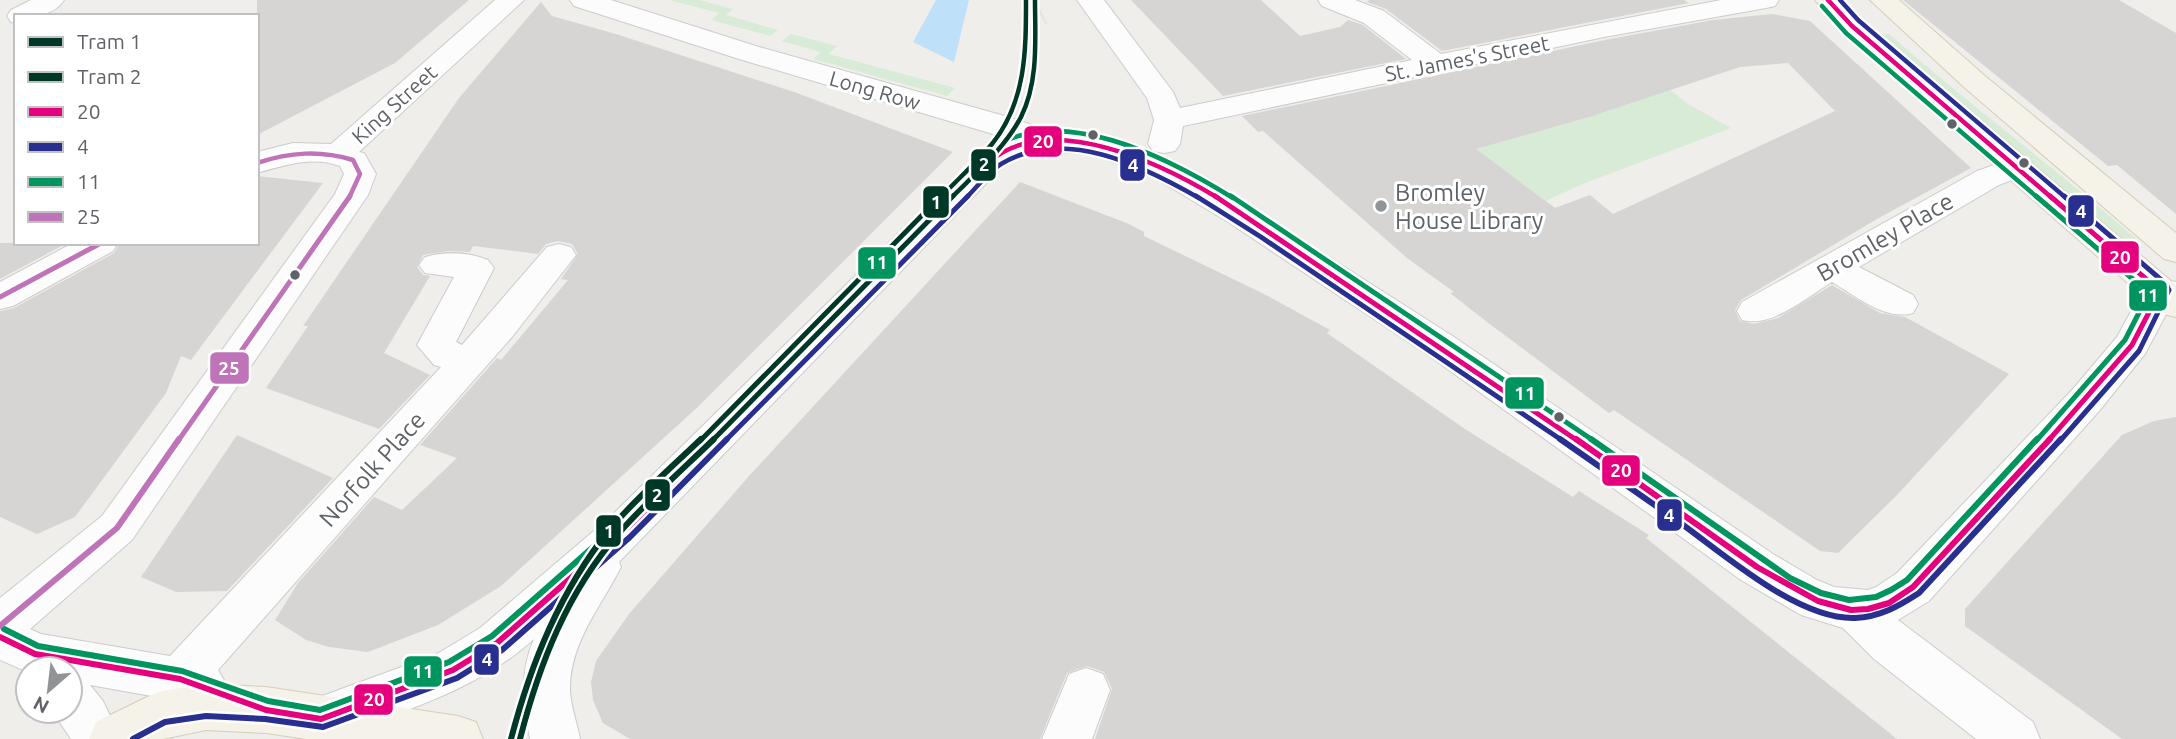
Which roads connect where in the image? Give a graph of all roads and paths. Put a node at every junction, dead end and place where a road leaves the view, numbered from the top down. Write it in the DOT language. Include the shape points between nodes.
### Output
graph roads {
  1 [pos="51,0"];
  2 [pos="66,0"];
  3 [pos="510,0"];
  4 [pos="583,0"];
  5 [pos="1090,0"];
  6 [pos="1331,0"];
  7 [pos="1766,0"];
  8 [pos="1828,0"];
  9 [pos="1883,0"];
  10 [pos="1704,5"];
  11 [pos="26,14"];
  12 [pos="42,14"];
  13 [pos="1435,65"];
  14 [pos="1169,120"];
  15 [pos="995,142"];
  16 [pos="338,154"];
  17 [pos="259,162"];
  18 [pos="2017,167"];
  19 [pos="1166,171"];
  20 [pos="97,245"];
  21 [pos="2176,251"];
  22 [pos="559,255"];
  23 [pos="2127,262"];
  24 [pos="437,265"];
  25 [pos="1832,267"];
  26 [pos="2172,290"];
  27 [pos="0,297"];
  28 [pos="1900,304"];
  29 [pos="1755,311"];
  30 [pos="470,360"];
  31 [pos="624,531"];
  32 [pos="1854,609"];
  33 [pos="20,646"];
  34 [pos="180,679"];
  35 [pos="1086,690"];
  36 [pos="266,710"];
  37 [pos="84,714"];
  38 [pos="321,719"];
  39 [pos="96,739"];
  40 [pos="114,739"];
  41 [pos="458,739"];
  42 [pos="555,739"];
  43 [pos="1067,739"];
  44 [pos="2015,739"];
  1 -- 11 [label="street"];
  2 -- 12 [label="street"];
  3 -- 16 [label="street, King Street"];
  4 -- 15 [label="street, Long Row" via="772,60"];
  5 -- 14 [label="street" via="1163,98"];
  6 -- 13 [label="street" via="1374,17"];
  7 -- 10 [label="street, St. James's Street"];
  8 -- 18 [label="main road" via="1852,26"];
  9 -- 21 [label="main road"];
  10 -- 13 [label="street, St. James's Street"];
  13 -- 14 [label="street, St. James's Street"];
  14 -- 19 [label="street" via="1164,142"];
  15 -- 19 [label="street" via="1007,149 1037,142 1098,145"];
  15 -- 31 [label="street"];
  16 -- 17 [label="street, King Street" via="311,151"];
  16 -- 33 [label="street" via="353,160 360,174 351,195 117,528"];
  18 -- 23 [label="main road"];
  18 -- 25 [label="street, Bromley Place" via="1987,178"];
  19 -- 32 [label="street" via="1441,346 1808,599"];
  20 -- 27 [label="street"];
  22 -- 30 [label="street, Norfolk Place"];
  23 -- 26 [label="street"];
  24 -- 30 [label="street" via="476,268 436,345 447,355"];
  25 -- 28 [label="street"];
  25 -- 29 [label="street, Bromley Place"];
  26 -- 32 [label="street" via="2086,400 1913,587 1886,605"];
  30 -- 34 [label="street, Norfolk Place"];
  31 -- 38 [label="street" via="497,643 453,670"];
  31 -- 42 [label="street" via="593,575 548,665 546,691"];
  32 -- 44 [label="street" via="1891,644"];
  33 -- 34 [label="street"];
  34 -- 36 [label="street"];
  35 -- 43 [label="street"];
  36 -- 38 [label="main road"];
  36 -- 40 [label="main road" via="206,707 162,714"];
  37 -- 39 [label="street"];
  38 -- 41 [label="main road"];
}
